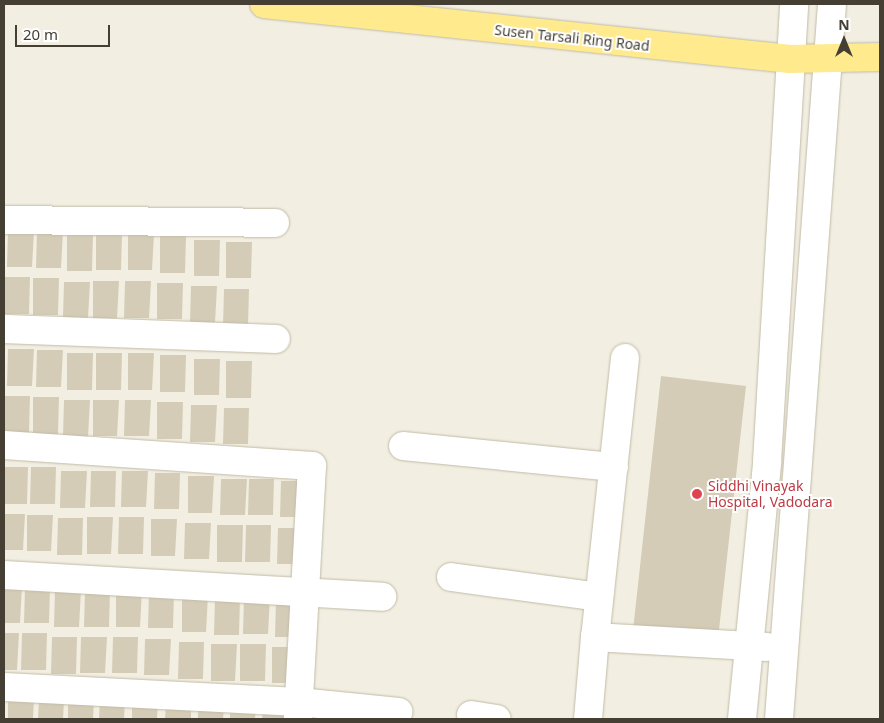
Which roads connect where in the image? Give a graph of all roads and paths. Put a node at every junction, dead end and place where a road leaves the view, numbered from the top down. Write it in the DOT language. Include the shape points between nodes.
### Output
graph roads {
  1 [pos="264,4"];
  2 [pos="794,4"];
  3 [pos="832,4"];
  4 [pos="880,57"];
  5 [pos="790,59"];
  6 [pos="825,60"];
  7 [pos="4,220"];
  8 [pos="275,223"];
  9 [pos="4,329"];
  10 [pos="276,339"];
  11 [pos="626,358"];
  12 [pos="4,445"];
  13 [pos="402,446"];
  14 [pos="614,468"];
  15 [pos="4,575"];
  16 [pos="451,577"];
  17 [pos="305,589"];
  18 [pos="382,597"];
  19 [pos="599,597"];
  20 [pos="595,637"];
  21 [pos="750,646"];
  22 [pos="786,649"];
  23 [pos="4,687"];
  24 [pos="299,711"];
  25 [pos="399,712"];
  26 [pos="588,719"];
  27 [pos="742,719"];
  28 [pos="779,719"];
  1 -- 5 [label="main road, Susen Tarsali Ring Road"];
  2 -- 5 [label="street"];
  3 -- 6 [label="street"];
  4 -- 6 [label="main road, Susen Tarsali Ring Road"];
  5 -- 6 [label="main road, Susen Tarsali Ring Road"];
  5 -- 21 [label="street" via="767,462"];
  6 -- 22 [label="street" via="810,330"];
  7 -- 8 [label="street"];
  9 -- 10 [label="street"];
  11 -- 14 [label="street"];
  12 -- 17 [label="street" via="312,466"];
  13 -- 14 [label="street"];
  14 -- 19 [label="street"];
  15 -- 17 [label="street"];
  16 -- 19 [label="street"];
  17 -- 18 [label="street"];
  17 -- 24 [label="street"];
  19 -- 20 [label="street"];
  20 -- 21 [label="street"];
  20 -- 26 [label="street"];
  21 -- 22 [label="street"];
  21 -- 27 [label="street"];
  22 -- 28 [label="street"];
  23 -- 24 [label="street"];
  24 -- 25 [label="street"];
}
